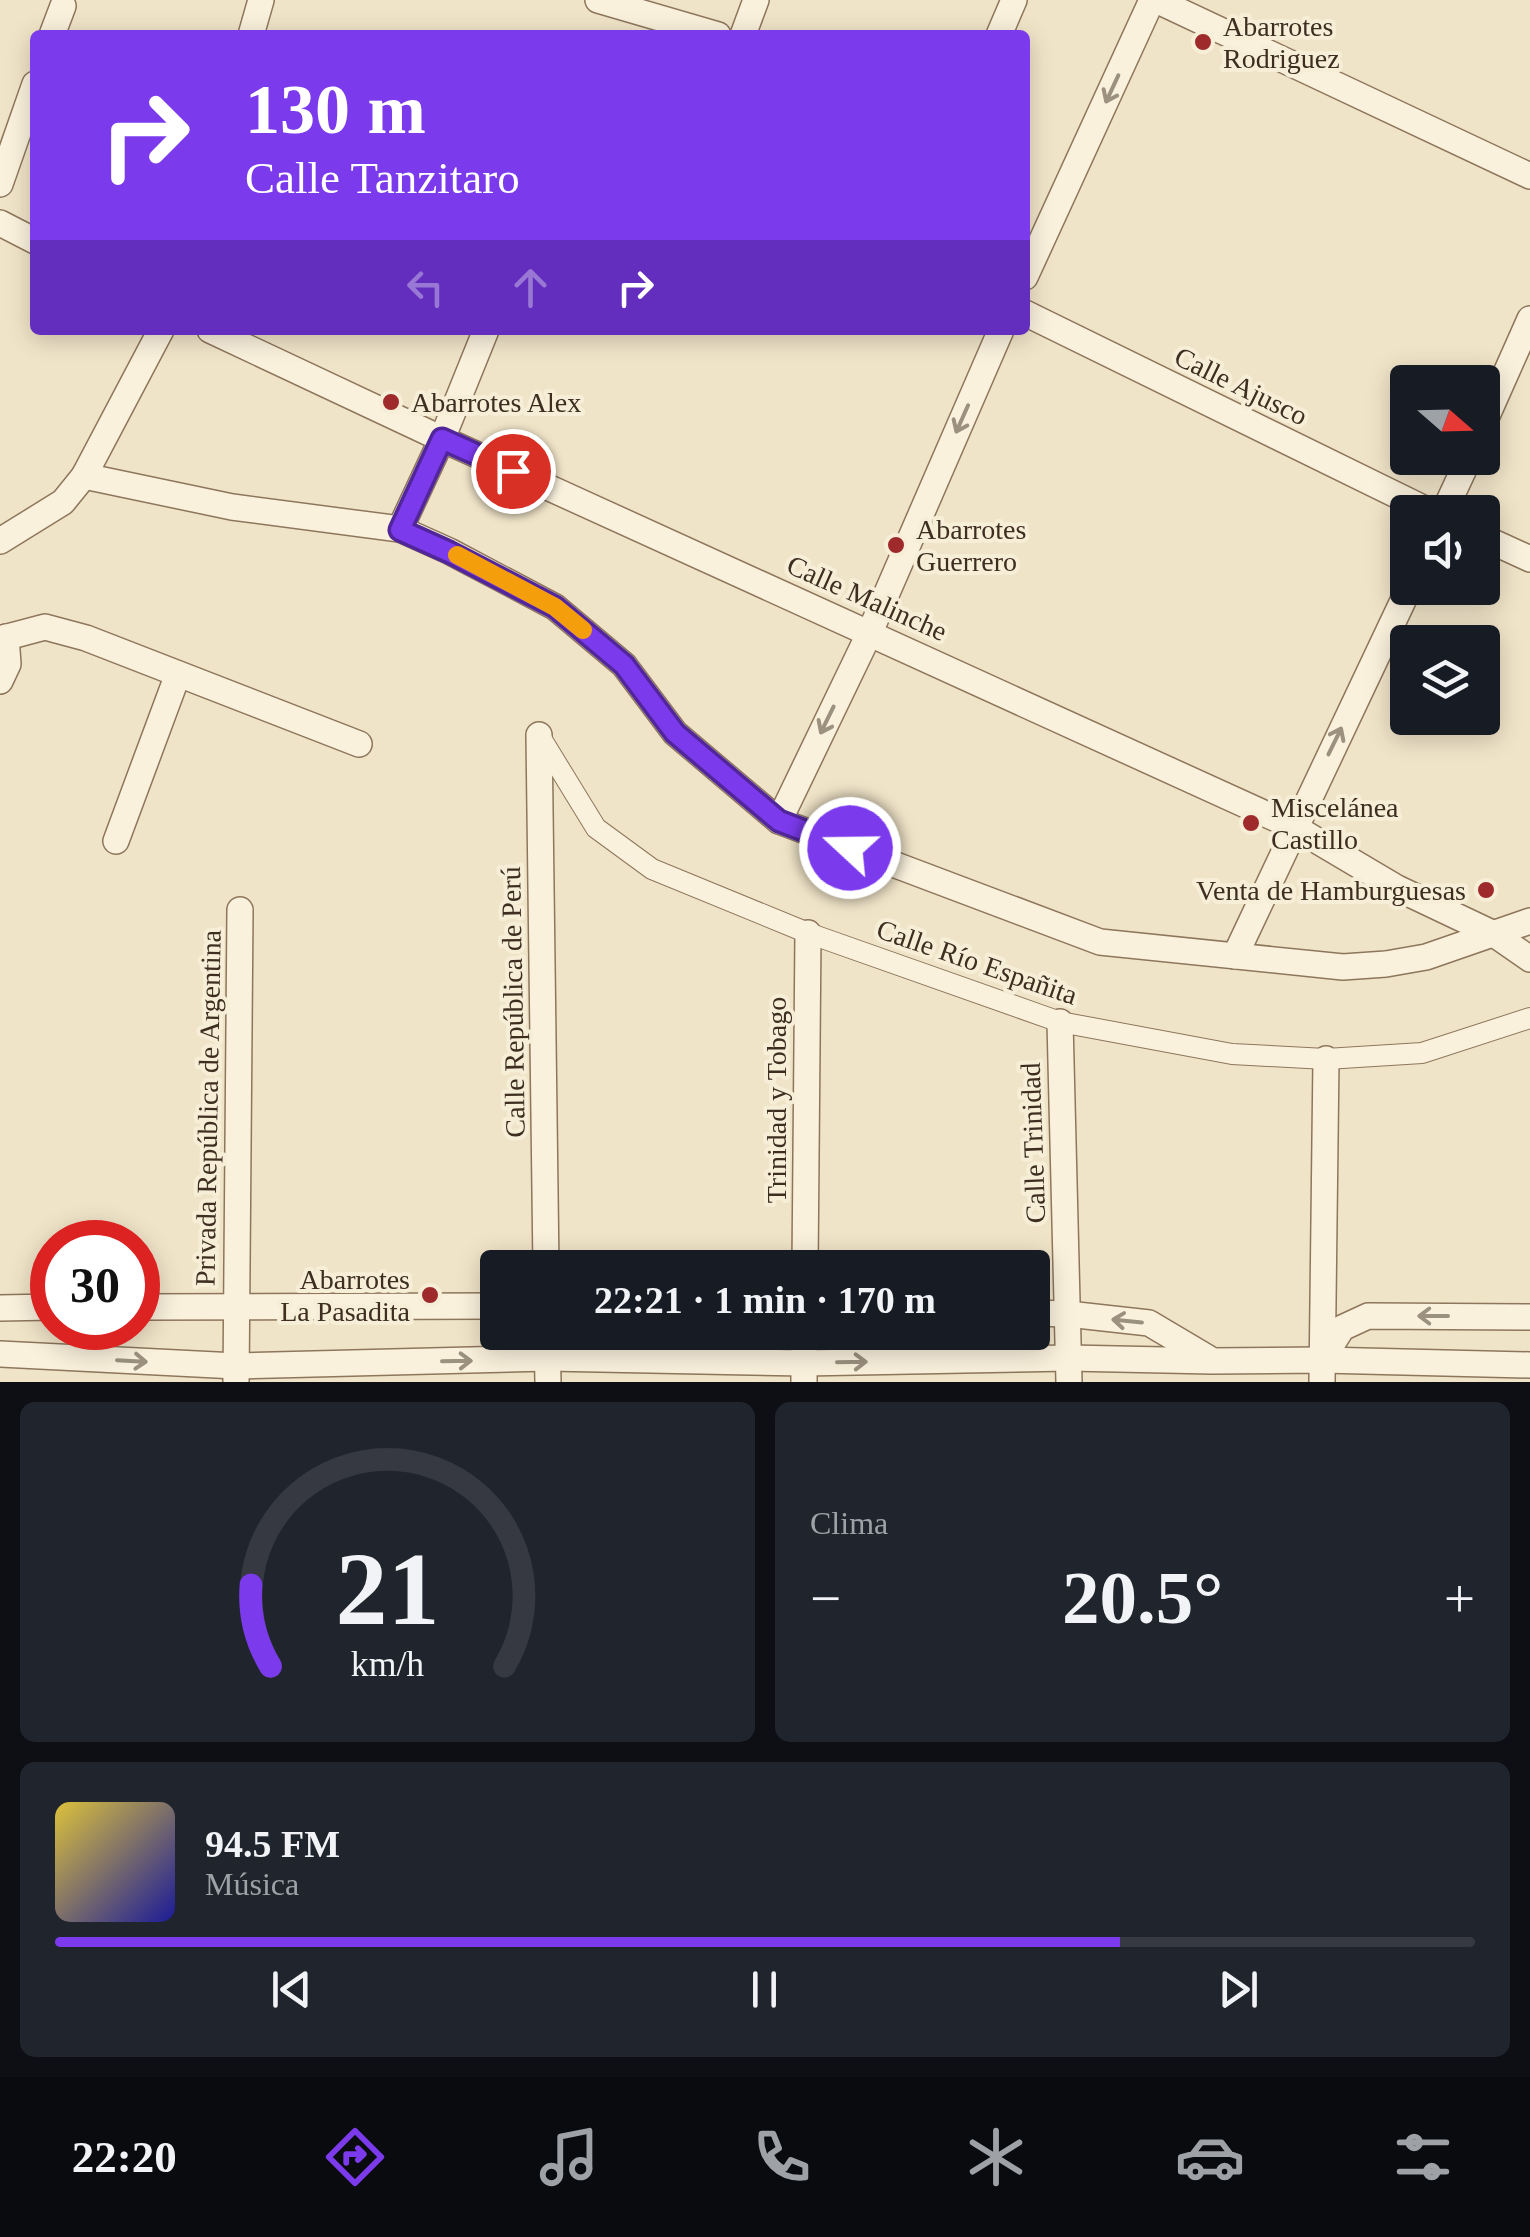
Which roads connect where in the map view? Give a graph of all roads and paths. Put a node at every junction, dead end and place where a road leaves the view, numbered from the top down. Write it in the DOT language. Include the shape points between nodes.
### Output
graph roads {
  1 [pos="261,0"];
  2 [pos="598,0"];
  3 [pos="756,0"];
  4 [pos="1014,0"];
  5 [pos="1154,0"];
  6 [pos="62,6"];
  7 [pos="684,29"];
  8 [pos="54,30"];
  9 [pos="252,30"];
  10 [pos="745,30"];
  11 [pos="1001,30"];
  12 [pos="30,98"];
  13 [pos="1530,176"];
  14 [pos="0,184"];
  15 [pos="0,223"];
  16 [pos="30,239"];
  17 [pos="1030,266"];
  18 [pos="1030,315"];
  19 [pos="1530,319"];
  20 [pos="158,335"];
  21 [pos="221,335"];
  22 [pos="484,335"];
  23 [pos="999,335"];
  24 [pos="1500,386"];
  25 [pos="442,439"];
  26 [pos="84,476"];
  27 [pos="1396,495"];
  28 [pos="400,530"];
  29 [pos="0,541"];
  30 [pos="1500,545"];
  31 [pos="1530,559"];
  32 [pos="1401,605"];
  33 [pos="870,632"];
  34 [pos="3,638"];
  35 [pos="178,674"];
  36 [pos="0,681"];
  37 [pos="540,735"];
  38 [pos="359,744"];
  39 [pos="779,821"];
  40 [pos="1294,827"];
  41 [pos="116,841"];
  42 [pos="240,910"];
  43 [pos="1530,920"];
  44 [pos="808,933"];
  45 [pos="1494,934"];
  46 [pos="1234,956"];
  47 [pos="1530,958"];
  48 [pos="1530,1018"];
  49 [pos="1060,1022"];
  50 [pos="1326,1059"];
  51 [pos="546,1250"];
  52 [pos="805,1250"];
  53 [pos="480,1306"];
  54 [pos="30,1307"];
  55 [pos="160,1307"];
  56 [pos="236,1307"];
  57 [pos="0,1308"];
  58 [pos="1050,1314"];
  59 [pos="1068,1314"];
  60 [pos="1530,1317"];
  61 [pos="0,1354"];
  62 [pos="548,1358"];
  63 [pos="1212,1361"];
  64 [pos="1530,1365"];
  65 [pos="1070,1370"];
  66 [pos="1322,1371"];
  67 [pos="804,1372"];
  68 [pos="236,1374"];
  1 -- 9 [label="street"];
  2 -- 7 [label="street"];
  3 -- 10 [label="street"];
  4 -- 11 [label="street"];
  5 -- 13 [label="street"];
  5 -- 17 [label="street, one-way"];
  6 -- 8 [label="street"];
  12 -- 14 [label="street"];
  15 -- 16 [label="street"];
  18 -- 27 [label="street, Calle Ajusco"];
  19 -- 24 [label="street"];
  20 -- 26 [label="street"];
  21 -- 25 [label="street, Calle Malinche"];
  22 -- 25 [label="street"];
  23 -- 33 [label="street, one-way"];
  25 -- 28 [label="street"];
  25 -- 33 [label="street, Calle Malinche"];
  26 -- 28 [label="street" via="232,507"];
  26 -- 29 [label="street" via="63,502"];
  28 -- 39 [label="street" via="555,607 624,665 675,733"];
  30 -- 31 [label="street"];
  40 -- 32 [label="street, one-way"];
  33 -- 39 [label="street, one-way"];
  33 -- 40 [label="street, Calle Malinche"];
  34 -- 35 [label="street" via="45,627"];
  34 -- 36 [label="street" via="8,664"];
  35 -- 38 [label="street"];
  35 -- 41 [label="street"];
  37 -- 44 [label="street, Calle Río Españita" via="596,828 652,868"];
  37 -- 51 [label="street, Calle República de Perú"];
  39 -- 46 [label="street" via="1100,942"];
  40 -- 45 [label="street, Calle Malinche" via="1397,888"];
  40 -- 46 [label="street"];
  42 -- 56 [label="street, Privada República de Argentina"];
  43 -- 45 [label="street"];
  44 -- 49 [label="street, Calle Río Españita"];
  44 -- 52 [label="street, Trinidad y Tobago"];
  45 -- 46 [label="street" via="1386,964 1343,967"];
  45 -- 47 [label="street, Calle Malinche"];
  48 -- 50 [label="street, Calle Río Españita" via="1422,1053"];
  49 -- 50 [label="street, Calle Río Españita" via="1232,1054"];
  49 -- 59 [label="street, Calle Trinidad"];
  50 -- 66 [label="street"];
  53 -- 56 [label="street"];
  54 -- 57 [label="street"];
  55 -- 56 [label="street"];
  56 -- 68 [label="street, Privada República de Argentina"];
  58 -- 59 [label="street"];
  63 -- 59 [label="street, one-way" via="1149,1323"];
  59 -- 65 [label="street, Calle Trinidad"];
  60 -- 66 [label="street, one-way" via="1368,1316 1342,1328"];
  61 -- 68 [label="street, one-way"];
  62 -- 67 [label="street"];
  68 -- 62 [label="street, one-way"];
  63 -- 65 [label="street"];
  63 -- 66 [label="street"];
  64 -- 66 [label="street"];
  67 -- 65 [label="street, one-way"];
}
